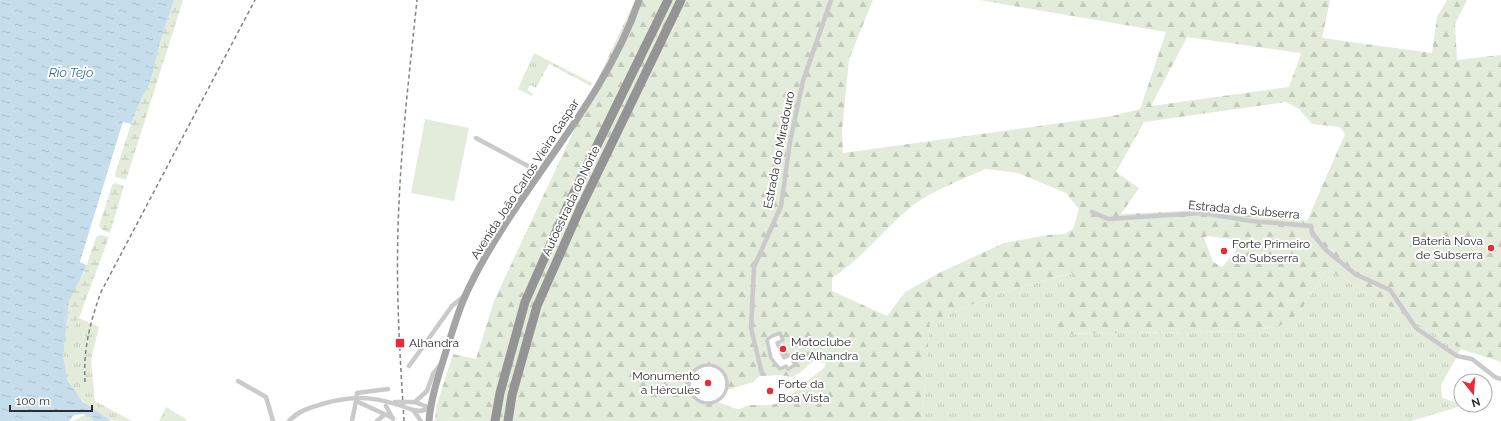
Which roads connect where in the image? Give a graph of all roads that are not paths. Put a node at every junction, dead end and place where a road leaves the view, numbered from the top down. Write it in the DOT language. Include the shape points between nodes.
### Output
graph roads {
  1 [pos="639,0"];
  2 [pos="668,0"];
  3 [pos="681,0"];
  4 [pos="831,0"];
  5 [pos="476,138"];
  6 [pos="541,173"];
  7 [pos="1092,212"];
  8 [pos="466,294"];
  9 [pos="783,340"];
  10 [pos="442,363"];
  11 [pos="409,366"];
  12 [pos="762,374"];
  13 [pos="1501,378"];
  14 [pos="238,381"];
  15 [pos="388,389"];
  16 [pos="725,394"];
  17 [pos="356,401"];
  18 [pos="393,402"];
  19 [pos="415,402"];
  20 [pos="386,406"];
  21 [pos="430,408"];
  22 [pos="413,410"];
  23 [pos="384,415"];
  24 [pos="420,419"];
  25 [pos="393,420"];
  26 [pos="273,421"];
  27 [pos="289,421"];
  28 [pos="352,421"];
  29 [pos="377,421"];
  30 [pos="429,421"];
  31 [pos="495,421"];
  32 [pos="508,421"];
  1 -- 6 [label="main road, Avenida João Carlos Vieira Gaspar" via="630,26 613,60"];
  2 -- 31 [label="highway, Autoestrada do Norte" via="567,206 525,302 500,392"];
  3 -- 32 [label="highway, Autoestrada do Norte" via="579,212 537,306 512,395"];
  4 -- 12 [label="street, Estrada do Miradouro" via="803,81 790,142 781,206 754,267 751,328"];
  5 -- 6 [label="street"];
  6 -- 8 [label="main road, Avenida João Carlos Vieira Gaspar" via="515,210"];
  7 -- 13 [label="street, Estrada da Subserra" via="1108,219 1202,213 1251,221 1311,226 1312,233 1326,250 1354,274 1390,290 1416,328 1457,356 1472,359 1495,377"];
  8 -- 10 [label="main road, Avenida João Carlos Vieira Gaspar"];
  8 -- 11 [label="street" via="452,306"];
  9 -- 9 [label="street" via="780,333 767,340 771,358 780,369 786,366 788,369 795,364 790,355 784,358 777,343"];
  10 -- 19 [label="street" via="433,374 424,394"];
  10 -- 21 [label="main road, Avenida João Carlos Vieira Gaspar"];
  14 -- 26 [label="street" via="266,397"];
  15 -- 17 [label="street" via="357,393"];
  16 -- 16 [label="street" via="712,403 696,399 689,386 692,373 698,367 707,364 720,368 728,380"];
  17 -- 23 [label="street"];
  17 -- 28 [label="street"];
  18 -- 19 [label="street, bridge"];
  18 -- 22 [label="street, bridge"];
  18 -- 27 [label="street, bridge" via="349,397 308,408"];
  19 -- 21 [label="street"];
  20 -- 25 [label="street"];
  21 -- 22 [label="street"];
  21 -- 30 [label="main road, Avenida João Carlos Vieira Gaspar"];
  22 -- 24 [label="street"];
  23 -- 25 [label="street"];
  23 -- 29 [label="street"];
}
